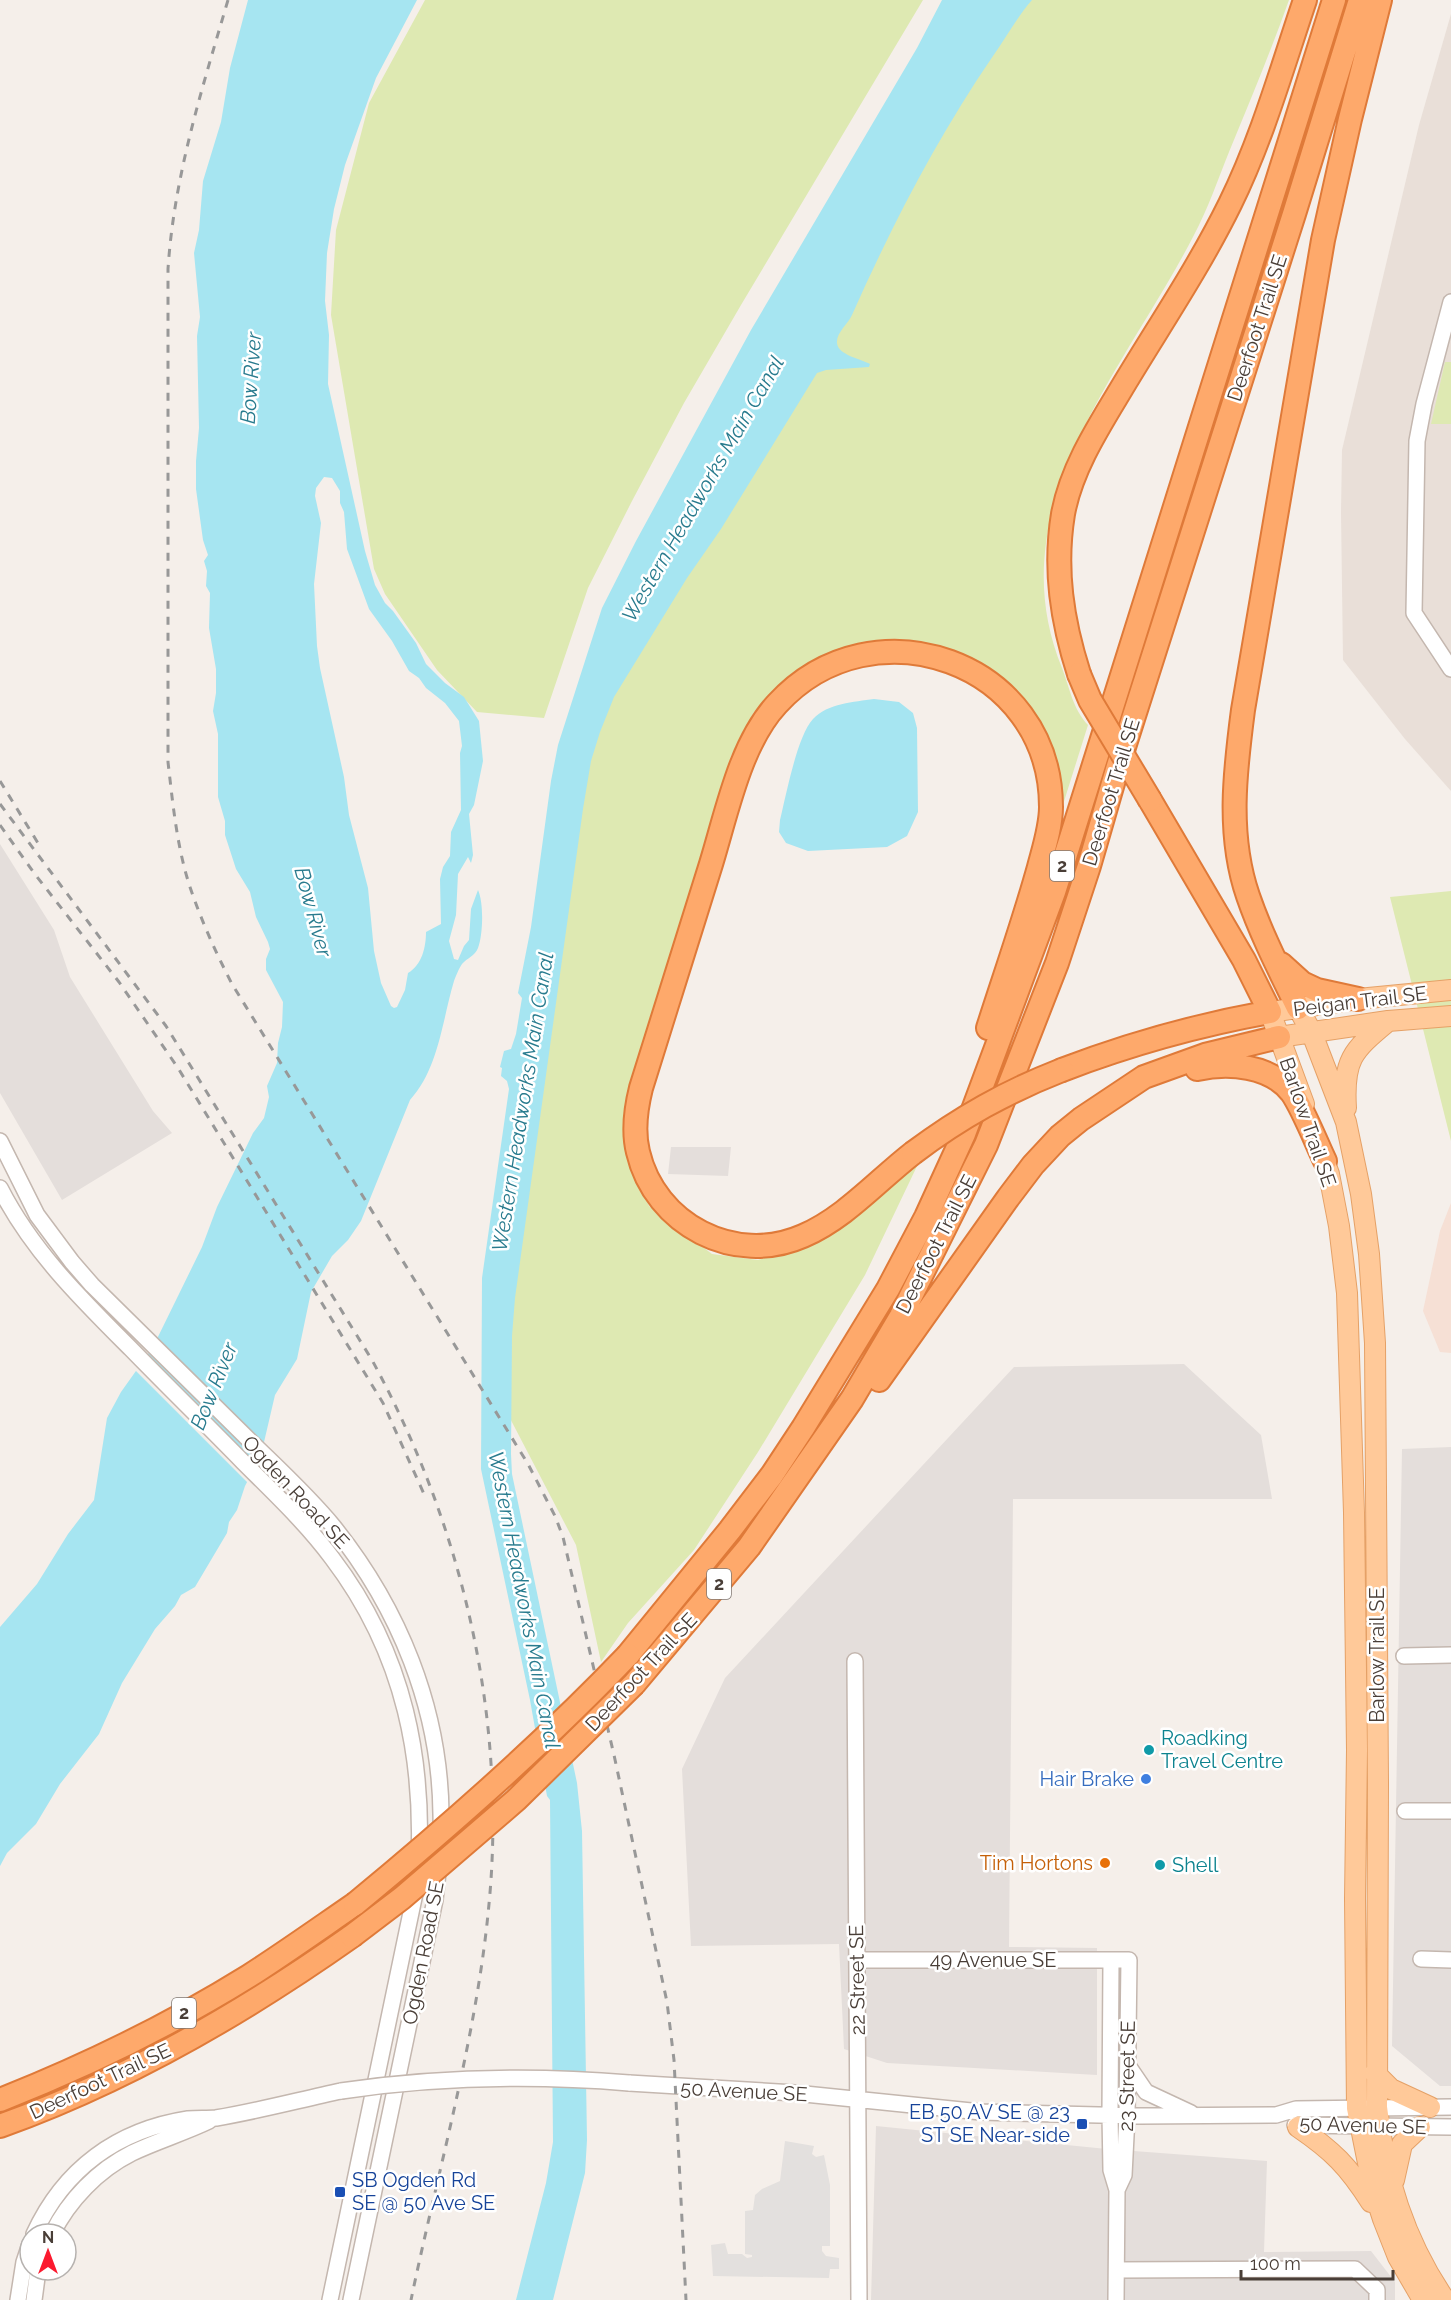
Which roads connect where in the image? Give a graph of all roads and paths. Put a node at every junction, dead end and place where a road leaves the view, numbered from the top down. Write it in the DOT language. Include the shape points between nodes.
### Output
graph roads {
  1 [pos="1305,0"];
  2 [pos="1334,0"];
  3 [pos="1360,0"];
  4 [pos="1380,0"];
  5 [pos="1451,302"];
  6 [pos="1451,669"];
  7 [pos="1274,957"];
  8 [pos="1451,990"];
  9 [pos="1358,999"];
  10 [pos="1298,1008"];
  11 [pos="1270,1012"];
  12 [pos="1451,1016"];
  13 [pos="1388,1021"];
  14 [pos="1311,1031"];
  15 [pos="1280,1037"];
  16 [pos="1124,1092"];
  17 [pos="1346,1122"];
  18 [pos="0,1141"];
  19 [pos="1325,1161"];
  20 [pos="0,1188"];
  21 [pos="888,1289"];
  22 [pos="812,1458"];
  23 [pos="1451,1655"];
  24 [pos="1404,1656"];
  25 [pos="855,1661"];
  26 [pos="1405,1811"];
  27 [pos="1451,1811"];
  28 [pos="1421,1959"];
  29 [pos="856,1960"];
  30 [pos="1111,1960"];
  31 [pos="1128,1960"];
  32 [pos="1451,1960"];
  33 [pos="1128,2067"];
  34 [pos="1375,2073"];
  35 [pos="858,2098"];
  36 [pos="0,2100"];
  37 [pos="1430,2107"];
  38 [pos="1451,2107"];
  39 [pos="1110,2115"];
  40 [pos="1276,2115"];
  41 [pos="1127,2116"];
  42 [pos="1197,2116"];
  43 [pos="1368,2117"];
  44 [pos="214,2118"];
  45 [pos="0,2126"];
  46 [pos="1298,2127"];
  47 [pos="1420,2127"];
  48 [pos="1451,2127"];
  49 [pos="1393,2186"];
  50 [pos="1117,2190"];
  51 [pos="1383,2219"];
  52 [pos="41,2222"];
  53 [pos="60,2222"];
  54 [pos="1117,2270"];
  55 [pos="20,2282"];
  56 [pos="36,2282"];
  57 [pos="18,2300"];
  58 [pos="34,2300"];
  59 [pos="330,2300"];
  60 [pos="351,2300"];
  61 [pos="859,2300"];
  62 [pos="1116,2300"];
  63 [pos="1377,2300"];
  64 [pos="1423,2300"];
  65 [pos="1445,2300"];
  1 -- 11 [label="highway, bridge" via="1268,110 1231,202 1081,460 1063,513 1060,538 1064,624 1090,700 1245,960"];
  2 -- 21 [label="highway, Deerfoot Trail SE / 2" via="1054,892 964,1134"];
  3 -- 22 [label="highway, Deerfoot Trail SE / 2" via="1089,866 1038,1014 986,1145 931,1258 870,1369"];
  4 -- 7 [label="highway" via="1321,251 1236,762 1235,833 1240,866 1247,894"];
  5 -- 6 [label="street" via="1417,441 1414,612"];
  7 -- 9 [label="highway" via="1302,983"];
  7 -- 10 [label="highway"];
  8 -- 9 [label="main road, Peigan Trail SE"];
  9 -- 10 [label="main road, Peigan Trail SE"];
  10 -- 11 [label="main road, Peigan Trail SE"];
  10 -- 14 [label="main road, Barlow Trail SE"];
  11 -- 15 [label="main road, Barlow Trail SE"];
  11 -- 21 [label="highway, bridge" via="1121,1048 1018,1087 966,1115 913,1153 828,1223 783,1243 736,1245 716,1240 671,1212 650,1182 638,1151 641,1088 744,760 765,721 792,690 836,662 878,651 925,653 966,666 1015,705 1038,744 1047,777 1051,809 1033,890 974,1070 927,1184"];
  12 -- 13 [label="main road, Peigan Trail SE"];
  13 -- 14 [label="main road, Peigan Trail SE"];
  13 -- 17 [label="main road" via="1360,1044 1352,1056 1344,1083"];
  14 -- 15 [label="main road, Peigan Trail SE"];
  14 -- 17 [label="main road, Barlow Trail SE"];
  15 -- 16 [label="highway" via="1170,1066 1144,1077"];
  15 -- 19 [label="main road, Barlow Trail SE"];
  16 -- 19 [label="highway" via="1210,1066 1256,1070 1273,1077 1292,1093"];
  16 -- 22 [label="highway" via="1060,1136 1033,1165 852,1418"];
  17 -- 34 [label="main road, Barlow Trail SE" via="1369,1254 1375,1343"];
  18 -- 60 [label="street, Ogden Road SE" via="46,1228 92,1285 332,1525 375,1584 392,1615 425,1702 439,1774 441,1848 435,1900"];
  19 -- 43 [label="main road, Barlow Trail SE" via="1339,1226 1347,1293 1357,1750 1355,1899"];
  20 -- 59 [label="street, Ogden Road SE" via="37,1247 77,1295 283,1500 333,1559 376,1630 408,1717 420,1792 418,1880"];
  21 -- 36 [label="highway, Deerfoot Trail SE / 2, bridge" via="772,1475 704,1564 628,1655 497,1785 355,1904 260,1968 107,2054"];
  22 -- 45 [label="highway, Deerfoot Trail SE / 2, bridge" via="749,1546 634,1683 516,1800 402,1898 301,1972 209,2028 87,2091"];
  23 -- 24 [label="street"];
  25 -- 29 [label="street, 22 Street SE"];
  26 -- 27 [label="street"];
  28 -- 32 [label="street"];
  29 -- 30 [label="street, 49 Avenue SE"];
  29 -- 35 [label="street, 22 Street SE"];
  30 -- 31 [label="street, 49 Avenue SE"];
  30 -- 39 [label="street, 23 Street SE"];
  31 -- 33 [label="street, 23 Street SE"];
  33 -- 41 [label="street, 23 Street SE"];
  33 -- 42 [label="street" via="1146,2092"];
  34 -- 37 [label="main road" via="1391,2089"];
  34 -- 43 [label="main road, Barlow Trail SE"];
  35 -- 39 [label="street, 50 Avenue SE" via="981,2112"];
  35 -- 44 [label="street, 50 Avenue SE, bridge" via="567,2078 488,2078 341,2091"];
  35 -- 61 [label="street, 22 Street SE"];
  37 -- 38 [label="street, 50 Avenue SE"];
  37 -- 43 [label="street, 50 Avenue SE"];
  39 -- 41 [label="street, 50 Avenue SE"];
  39 -- 50 [label="street, 23 Street SE" via="1111,2170"];
  40 -- 42 [label="street, 50 Avenue SE"];
  40 -- 43 [label="street, 50 Avenue SE" via="1296,2109"];
  40 -- 46 [label="street, 50 Avenue SE"];
  41 -- 42 [label="street, 50 Avenue SE"];
  41 -- 50 [label="street, 23 Street SE" via="1124,2175"];
  43 -- 46 [label="street, 50 Avenue SE"];
  43 -- 47 [label="street, 50 Avenue SE"];
  43 -- 49 [label="main road, Barlow Trail SE"];
  43 -- 51 [label="main road, Barlow Trail SE" via="1373,2188"];
  44 -- 52 [label="street, 50 Avenue SE" via="159,2126 99,2153 65,2183"];
  44 -- 53 [label="street, 50 Avenue SE" via="132,2153 105,2170 75,2198"];
  46 -- 51 [label="main road" via="1343,2161"];
  47 -- 48 [label="street, 50 Avenue SE"];
  47 -- 49 [label="main road" via="1402,2144"];
  49 -- 65 [label="main road, Barlow Trail SE" via="1417,2254"];
  50 -- 54 [label="street, 23 Street SE"];
  51 -- 64 [label="main road, Barlow Trail SE" via="1398,2257"];
  54 -- 62 [label="street, 23 Street SE"];
  54 -- 63 [label="street" via="1355,2269 1377,2290"];
  55 -- 57 [label="street"];
  56 -- 58 [label="street"];
}
